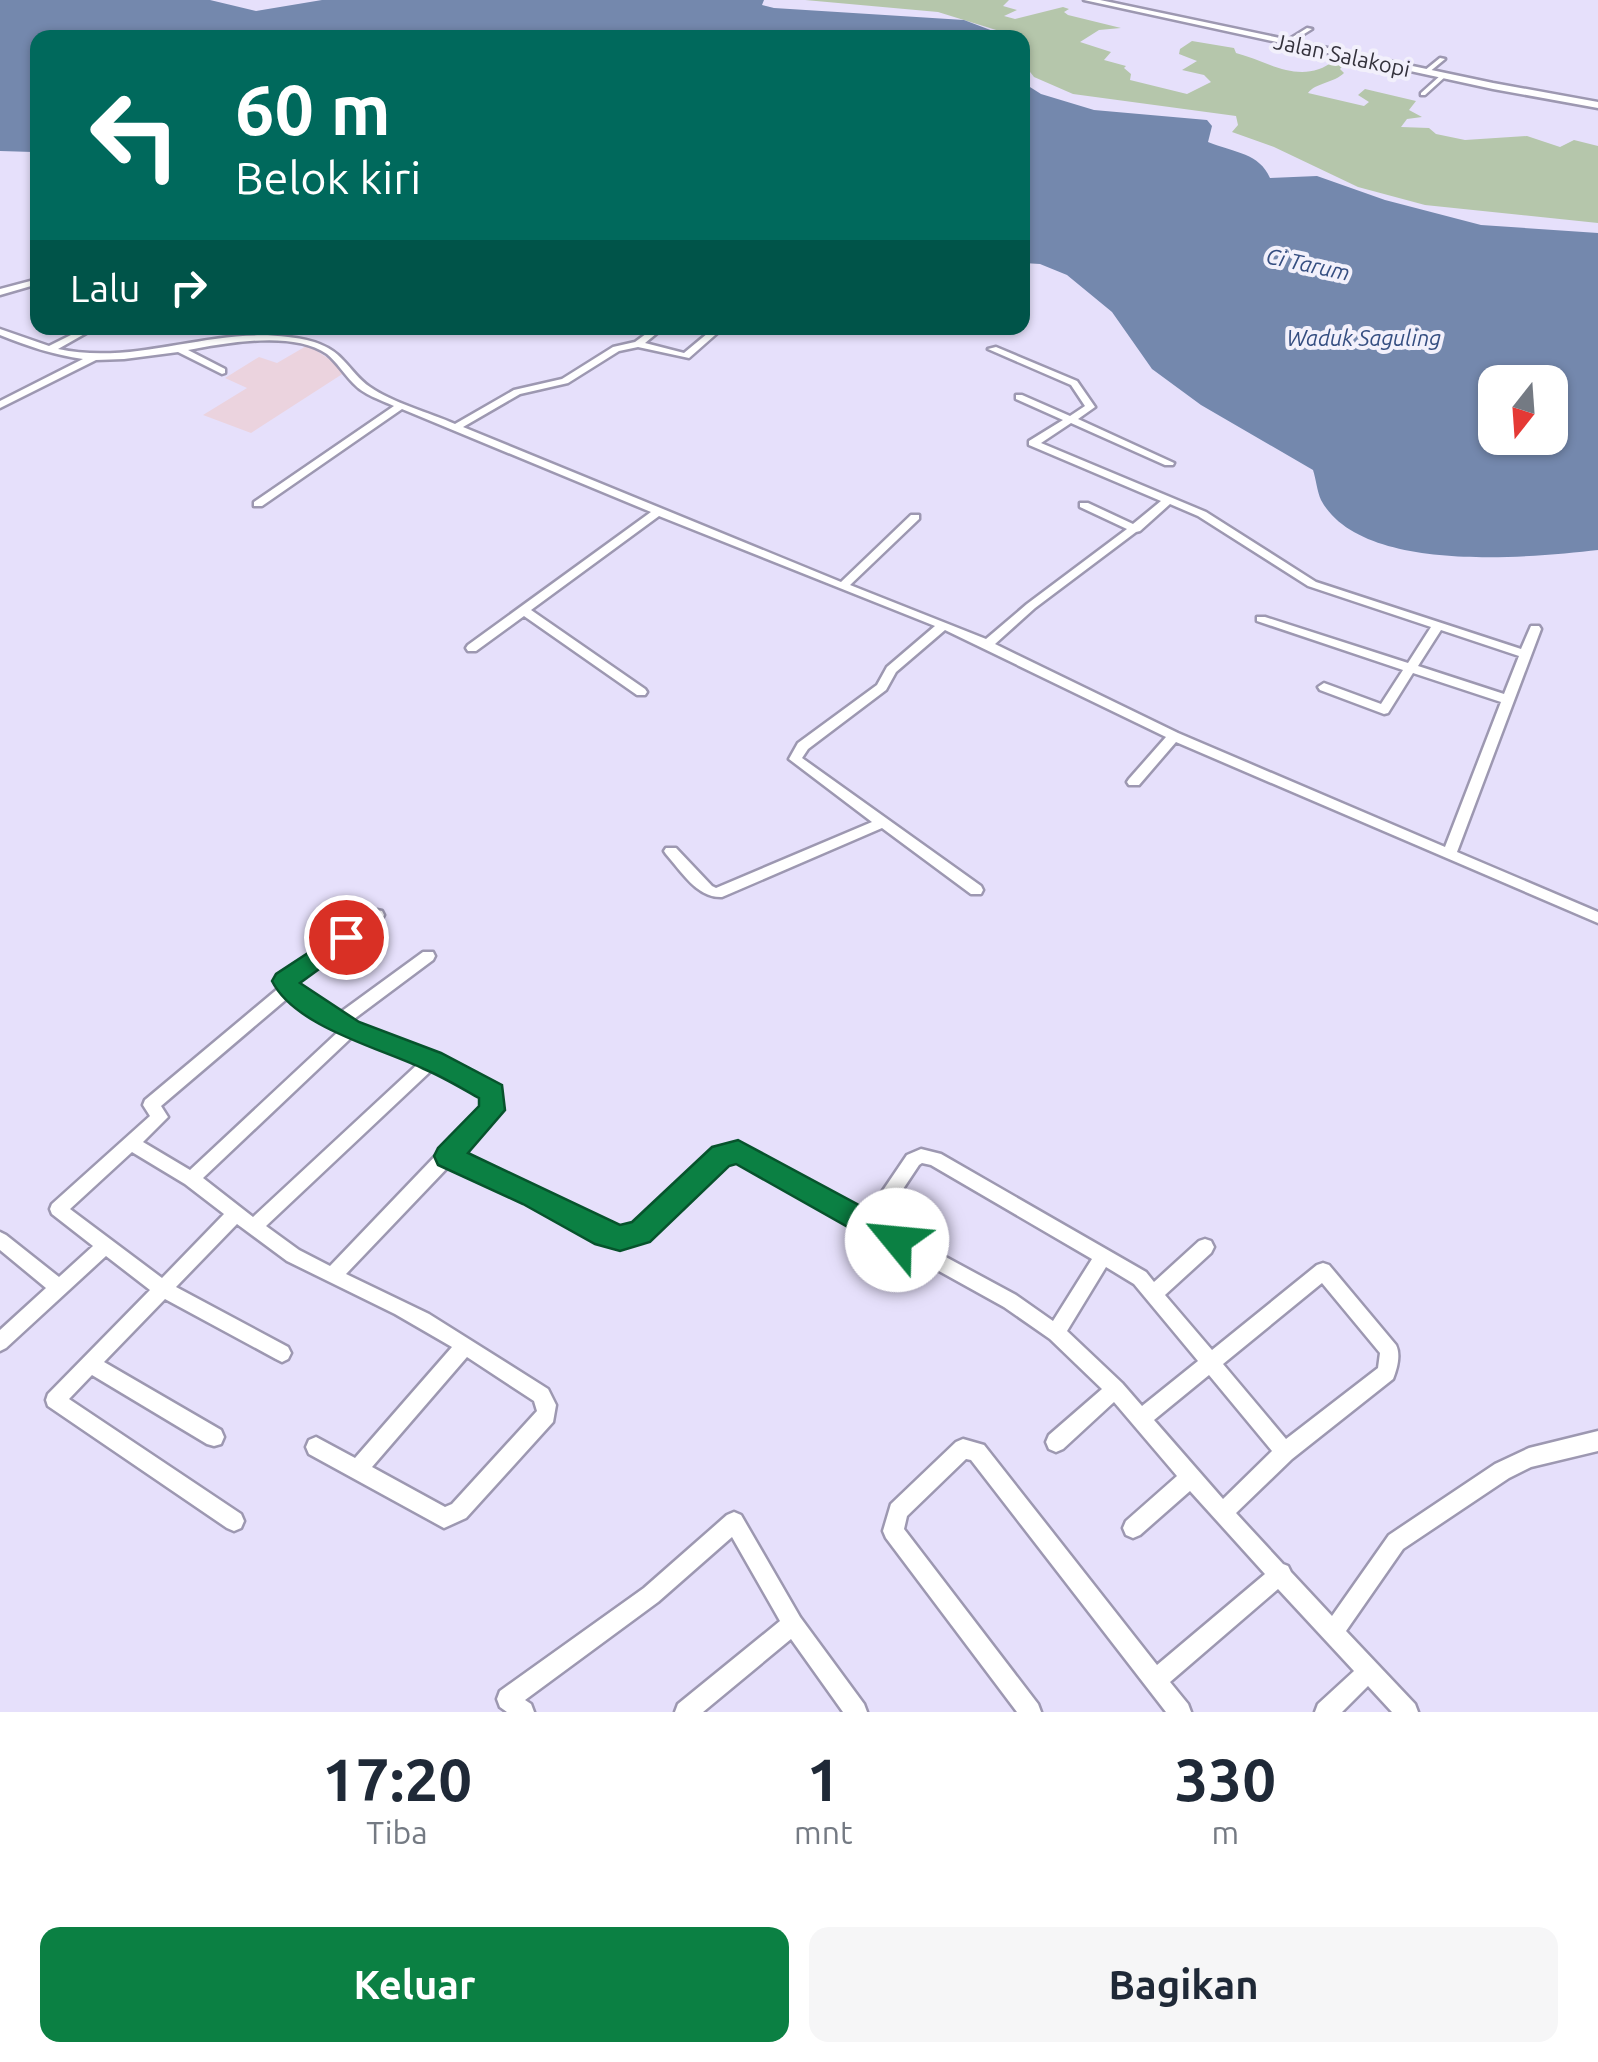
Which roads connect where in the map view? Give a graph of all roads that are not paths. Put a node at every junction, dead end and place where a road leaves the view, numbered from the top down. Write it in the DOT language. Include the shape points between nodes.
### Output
graph roads {
  1 [pos="1088,0"];
  2 [pos="1309,30"];
  3 [pos="1286,44"];
  4 [pos="1442,59"];
  5 [pos="1426,72"];
  6 [pos="1444,76"];
  7 [pos="1423,94"];
  8 [pos="1598,104"];
  9 [pos="30,283"];
  10 [pos="0,292"];
  11 [pos="0,332"];
  12 [pos="78,335"];
  13 [pos="230,335"];
  14 [pos="279,335"];
  15 [pos="650,335"];
  16 [pos="712,335"];
  17 [pos="273,338"];
  18 [pos="219,342"];
  19 [pos="638,344"];
  20 [pos="180,349"];
  21 [pos="993,349"];
  22 [pos="50,350"];
  23 [pos="94,357"];
  24 [pos="222,372"];
  25 [pos="1020,398"];
  26 [pos="0,405"];
  27 [pos="402,405"];
  28 [pos="1070,420"];
  29 [pos="456,427"];
  30 [pos="1169,463"];
  31 [pos="1167,502"];
  32 [pos="258,504"];
  33 [pos="1084,505"];
  34 [pos="659,511"];
  35 [pos="915,517"];
  36 [pos="1136,529"];
  37 [pos="843,586"];
  38 [pos="525,611"];
  39 [pos="1261,618"];
  40 [pos="943,625"];
  41 [pos="1436,628"];
  42 [pos="1535,630"];
  43 [pos="988,644"];
  44 [pos="472,648"];
  45 [pos="1525,654"];
  46 [pos="1410,668"];
  47 [pos="1324,687"];
  48 [pos="641,692"];
  49 [pos="1508,700"];
  50 [pos="1174,736"];
  51 [pos="1134,782"];
  52 [pos="884,822"];
  53 [pos="671,852"];
  54 [pos="1450,854"];
  55 [pos="976,890"];
  56 [pos="377,915"];
  57 [pos="1598,918"];
  58 [pos="428,956"];
  59 [pos="288,989"];
  60 [pos="344,1026"];
  61 [pos="432,1060"];
  62 [pos="132,1144"];
  63 [pos="448,1156"];
  64 [pos="191,1178"];
  65 [pos="236,1213"];
  66 [pos="869,1224"];
  67 [pos="254,1227"];
  68 [pos="1,1244"];
  69 [pos="106,1245"];
  70 [pos="1205,1247"];
  71 [pos="1104,1256"];
  72 [pos="332,1276"];
  73 [pos="59,1288"];
  74 [pos="163,1289"];
  75 [pos="1155,1294"];
  76 [pos="1056,1333"];
  77 [pos="0,1342"];
  78 [pos="464,1346"];
  79 [pos="282,1353"];
  80 [pos="1214,1362"];
  81 [pos="90,1364"];
  82 [pos="1115,1389"];
  83 [pos="1140,1420"];
  84 [pos="214,1437"];
  85 [pos="1598,1441"];
  86 [pos="1056,1442"];
  87 [pos="316,1446"];
  88 [pos="1285,1452"];
  89 [pos="357,1470"];
  90 [pos="1192,1476"];
  91 [pos="1222,1513"];
  92 [pos="234,1521"];
  93 [pos="1133,1528"];
  94 [pos="1281,1573"];
  95 [pos="793,1624"];
  96 [pos="1334,1630"];
  97 [pos="1369,1670"];
  98 [pos="1156,1681"];
  99 [pos="523,1712"];
  100 [pos="686,1712"];
  101 [pos="856,1712"];
  102 [pos="1030,1712"];
  103 [pos="1180,1712"];
  104 [pos="1326,1712"];
  105 [pos="1407,1712"];
  1 -- 3 [label="street, Jalan Salakopi"];
  2 -- 3 [label="street"];
  3 -- 5 [label="street, Jalan Salakopi"];
  4 -- 5 [label="street"];
  5 -- 6 [label="street, Jalan Salakopi"];
  6 -- 7 [label="street"];
  6 -- 8 [label="street, Jalan Salakopi"];
  9 -- 10 [label="street"];
  11 -- 22 [label="street"];
  12 -- 22 [label="street"];
  13 -- 18 [label="street"];
  14 -- 17 [label="street"];
  15 -- 19 [label="street"];
  16 -- 19 [label="street" via="686,356"];
  17 -- 18 [label="street"];
  17 -- 27 [label="street" via="332,351 363,388"];
  18 -- 20 [label="street"];
  19 -- 29 [label="street" via="616,349 565,382 516,392"];
  20 -- 23 [label="street"];
  20 -- 24 [label="street"];
  21 -- 28 [label="street" via="1074,382 1090,407"];
  22 -- 23 [label="street"];
  23 -- 26 [label="street"];
  25 -- 28 [label="street"];
  27 -- 29 [label="street"];
  27 -- 32 [label="street"];
  28 -- 30 [label="street"];
  28 -- 31 [label="street" via="1033,442"];
  29 -- 34 [label="street"];
  31 -- 36 [label="street"];
  31 -- 41 [label="street" via="1202,514 1297,578"];
  33 -- 36 [label="street"];
  34 -- 37 [label="street"];
  34 -- 38 [label="street"];
  35 -- 37 [label="street"];
  36 -- 43 [label="street" via="1031,604"];
  37 -- 40 [label="street"];
  38 -- 44 [label="street"];
  38 -- 48 [label="street"];
  39 -- 46 [label="street"];
  40 -- 43 [label="street"];
  40 -- 52 [label="street" via="891,670 882,687 795,756 797,764"];
  41 -- 45 [label="street"];
  41 -- 46 [label="street"];
  42 -- 45 [label="street"];
  43 -- 50 [label="street"];
  45 -- 49 [label="street"];
  46 -- 47 [label="street" via="1384,710"];
  46 -- 49 [label="street"];
  49 -- 54 [label="street"];
  50 -- 51 [label="street"];
  50 -- 54 [label="street"];
  52 -- 53 [label="street" via="717,893"];
  52 -- 55 [label="street"];
  54 -- 57 [label="street"];
  56 -- 59 [label="street" via="285,981"];
  58 -- 60 [label="street"];
  59 -- 60 [label="street"];
  59 -- 62 [label="street" via="151,1105 160,1116"];
  60 -- 61 [label="street"];
  60 -- 64 [label="street"];
  61 -- 63 [label="street" via="488,1088 495,1101"];
  61 -- 67 [label="street"];
  62 -- 64 [label="street"];
  62 -- 69 [label="street" via="58,1209"];
  63 -- 66 [label="street" via="613,1237 640,1232 732,1152"];
  63 -- 72 [label="street"];
  64 -- 65 [label="street"];
  65 -- 67 [label="street"];
  65 -- 74 [label="street"];
  66 -- 71 [label="street" via="911,1162 928,1156"];
  66 -- 76 [label="street"];
  67 -- 72 [label="street" via="278,1249"];
  68 -- 73 [label="street"];
  69 -- 73 [label="street"];
  69 -- 74 [label="street"];
  70 -- 75 [label="street"];
  71 -- 75 [label="street"];
  71 -- 76 [label="street"];
  72 -- 78 [label="street"];
  73 -- 77 [label="street"];
  74 -- 79 [label="street"];
  74 -- 81 [label="street"];
  75 -- 80 [label="street"];
  76 -- 82 [label="street"];
  78 -- 89 [label="street"];
  78 -- 89 [label="street" via="541,1395 548,1408 541,1422 448,1517 433,1515"];
  80 -- 83 [label="street"];
  80 -- 88 [label="street"];
  80 -- 88 [label="street" via="1323,1272 1387,1344 1392,1357 1386,1373"];
  81 -- 84 [label="street"];
  81 -- 92 [label="street" via="56,1400"];
  82 -- 83 [label="street"];
  82 -- 86 [label="street"];
  83 -- 90 [label="street"];
  85 -- 96 [label="street" via="1502,1471 1396,1542"];
  87 -- 89 [label="street"];
  88 -- 91 [label="street"];
  90 -- 91 [label="street"];
  90 -- 93 [label="street"];
  91 -- 94 [label="street"];
  94 -- 96 [label="street"];
  94 -- 98 [label="street"];
  95 -- 99 [label="street" via="734,1522 651,1595 508,1699"];
  95 -- 100 [label="street"];
  95 -- 101 [label="street"];
  96 -- 97 [label="street"];
  97 -- 104 [label="street"];
  97 -- 105 [label="street"];
  98 -- 102 [label="street" via="977,1452 963,1449 898,1512 893,1531"];
  98 -- 103 [label="street"];
}
